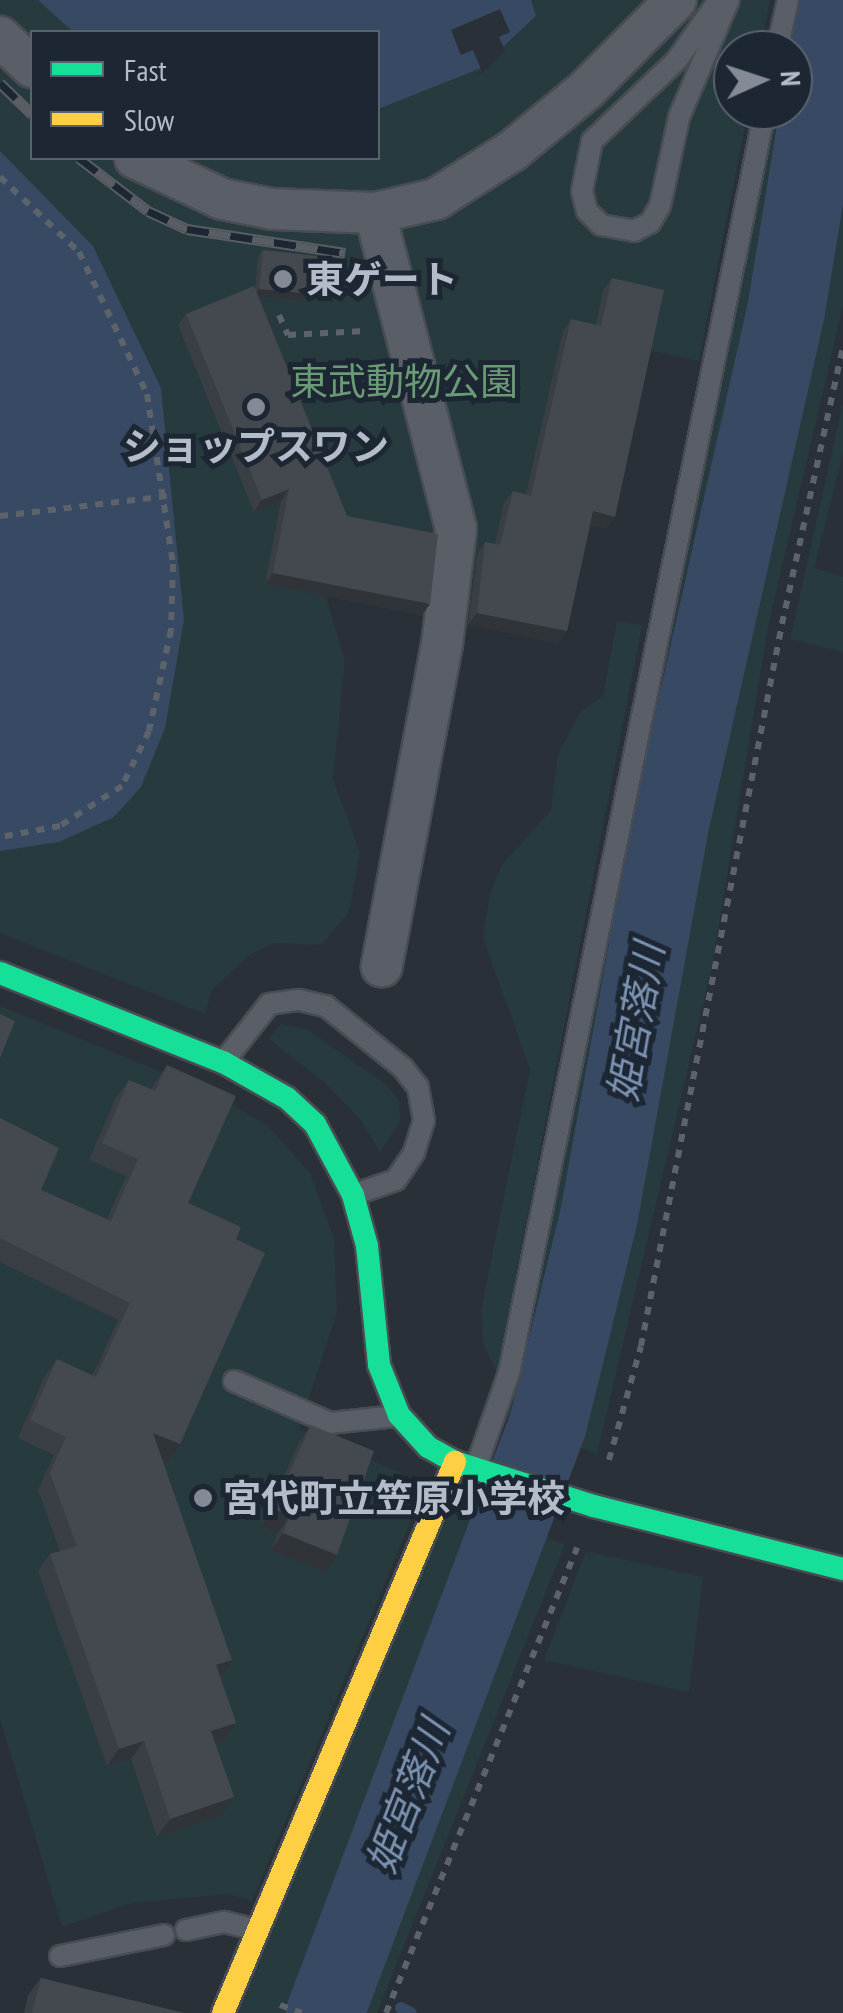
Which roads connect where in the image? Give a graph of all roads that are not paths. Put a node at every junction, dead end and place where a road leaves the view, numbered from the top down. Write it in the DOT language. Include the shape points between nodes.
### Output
graph roads {
  1 [pos="676,0"];
  2 [pos="719,0"];
  3 [pos="729,0"];
  4 [pos="788,0"];
  5 [pos="781,30"];
  6 [pos="0,36"];
  7 [pos="30,64"];
  8 [pos="761,130"];
  9 [pos="139,160"];
  10 [pos="375,212"];
  11 [pos="382,966"];
  12 [pos="0,973"];
  13 [pos="223,1062"];
  14 [pos="353,1195"];
  15 [pos="234,1380"];
  16 [pos="399,1415"];
  17 [pos="476,1469"];
  18 [pos="843,1569"];
  19 [pos="255,1929"];
  20 [pos="186,1930"];
  21 [pos="164,1935"];
  22 [pos="60,1956"];
  23 [pos="223,2013"];
  1 -- 10 [label="street" via="651,32 512,151 436,199"];
  2 -- 3 [label="lane" via="677,60 592,141 582,191 587,211 601,225 634,231 650,223 660,206 680,118"];
  4 -- 5 [label="lane"];
  6 -- 7 [label="street"];
  8 -- 17 [label="lane" via="509,1373"];
  9 -- 10 [label="street" via="222,200"];
  10 -- 11 [label="street" via="456,529 442,644"];
  12 -- 13 [label="street"];
  13 -- 14 [label="street" via="287,1098 314,1124"];
  13 -- 14 [label="lane" via="269,1004 299,1000 326,1006 403,1068 418,1087 424,1120 414,1153 396,1180"];
  14 -- 16 [label="street" via="367,1246 379,1366"];
  15 -- 16 [label="lane" via="330,1423"];
  16 -- 17 [label="street" via="428,1447"];
  17 -- 18 [label="street"];
  17 -- 19 [label="street"];
  19 -- 20 [label="lane" via="224,1922"];
  19 -- 23 [label="street"];
  21 -- 22 [label="lane"];
}
